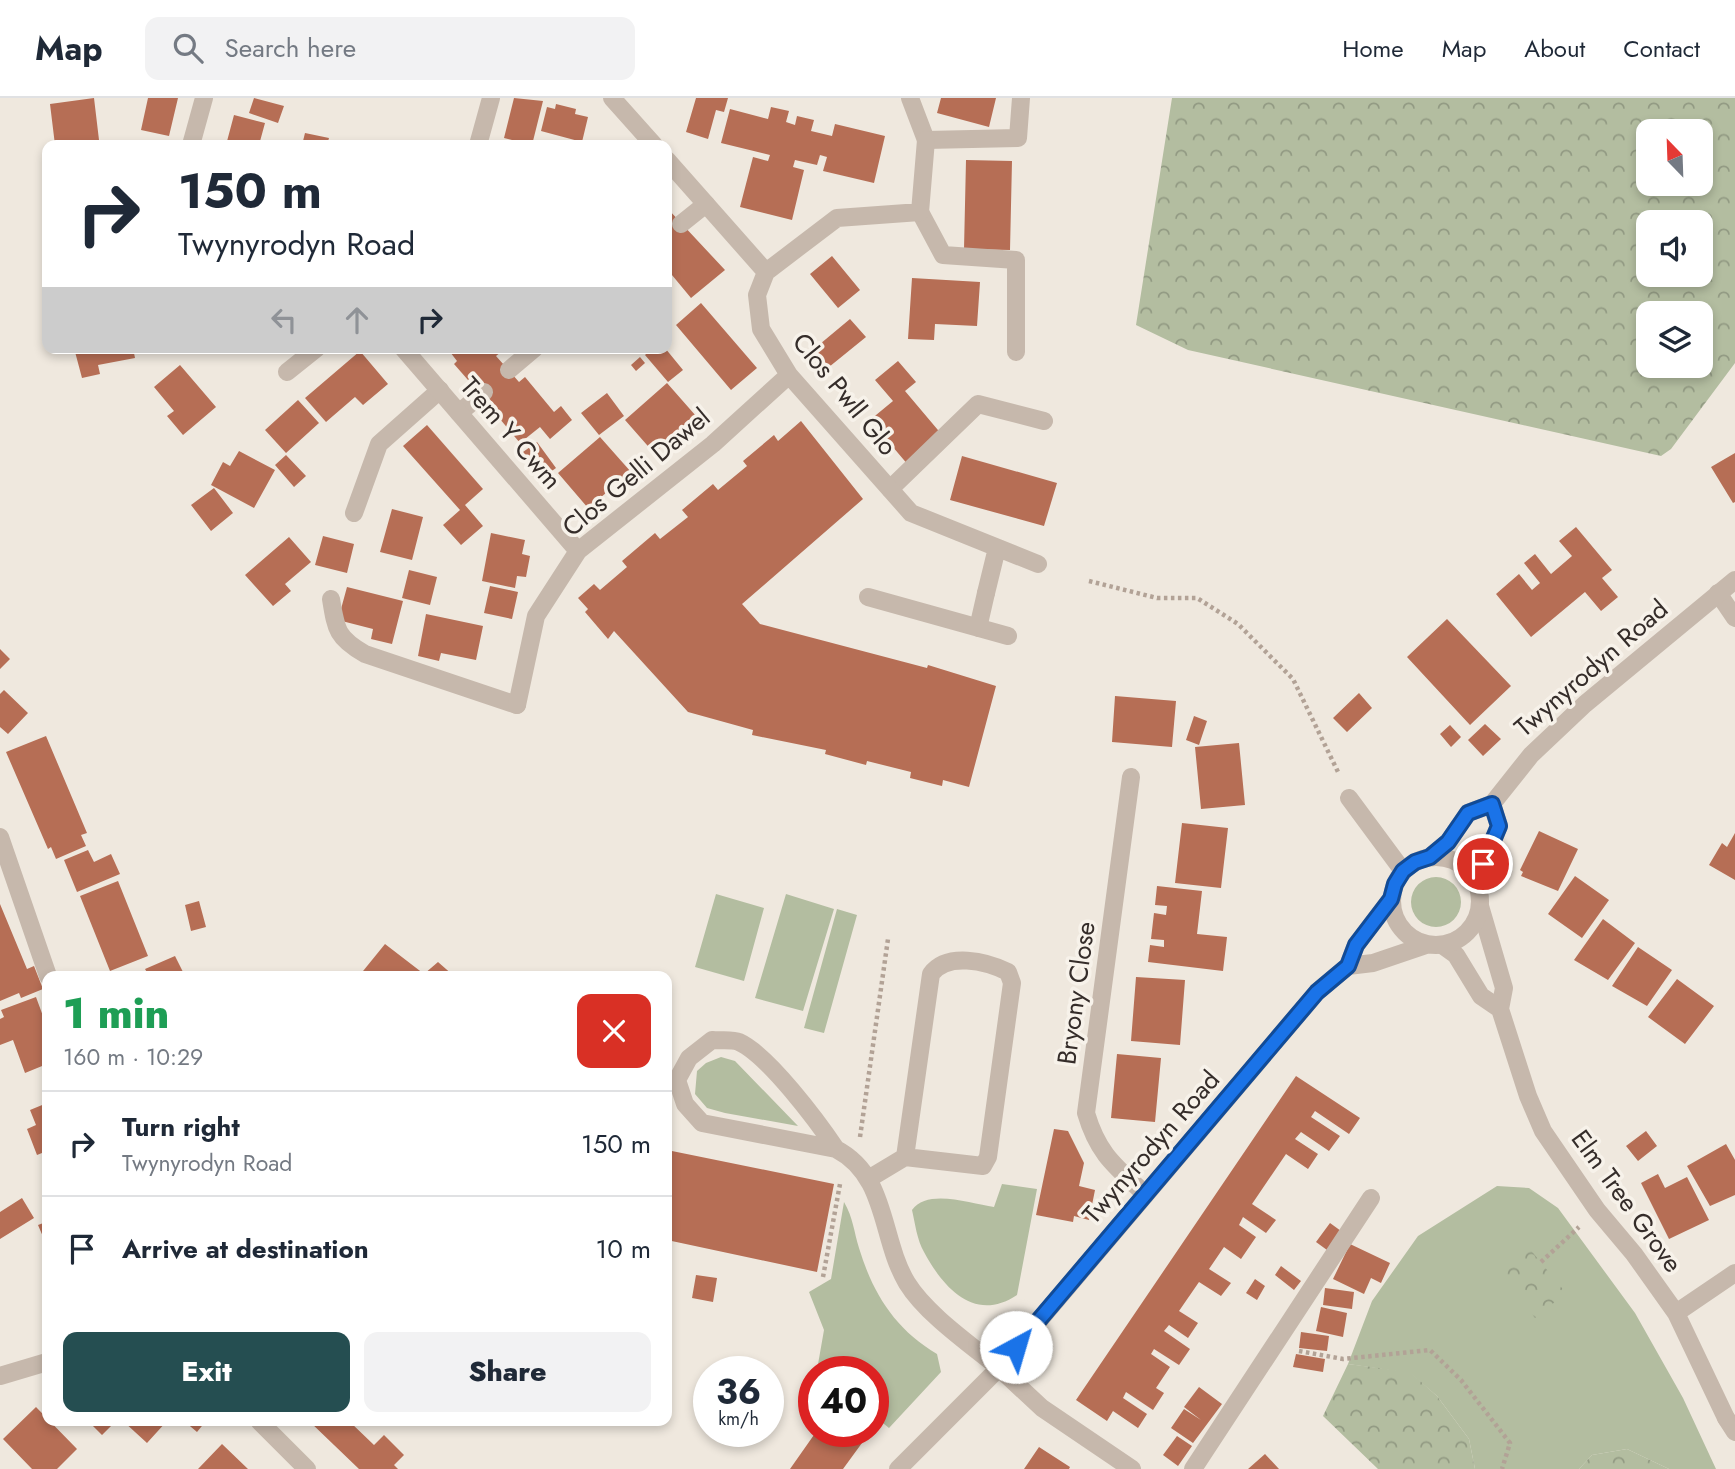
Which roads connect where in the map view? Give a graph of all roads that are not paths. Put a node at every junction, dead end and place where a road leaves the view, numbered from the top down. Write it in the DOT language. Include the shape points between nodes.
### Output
graph roads {
  1 [pos="204,98"];
  2 [pos="491,98"];
  3 [pos="612,98"];
  4 [pos="910,98"];
  5 [pos="1021,98"];
  6 [pos="192,140"];
  7 [pos="479,140"];
  8 [pos="650,140"];
  9 [pos="926,140"];
  10 [pos="672,166"];
  11 [pos="706,204"];
  12 [pos="920,212"];
  13 [pos="681,224"];
  14 [pos="766,272"];
  15 [pos="1016,352"];
  16 [pos="310,354"];
  17 [pos="408,354"];
  18 [pos="528,354"];
  19 [pos="509,370"];
  20 [pos="287,372"];
  21 [pos="789,375"];
  22 [pos="440,390"];
  23 [pos="484,392"];
  24 [pos="459,413"];
  25 [pos="1044,421"];
  26 [pos="890,489"];
  27 [pos="354,513"];
  28 [pos="997,548"];
  29 [pos="578,551"];
  30 [pos="1038,564"];
  31 [pos="1735,580"];
  32 [pos="1718,593"];
  33 [pos="868,597"];
  34 [pos="331,599"];
  35 [pos="1735,618"];
  36 [pos="978,628"];
  37 [pos="1007,636"];
  38 [pos="1131,778"];
  39 [pos="1349,798"];
  40 [pos="1492,804"];
  41 [pos="0,837"];
  42 [pos="1430,857"];
  43 [pos="1403,871"];
  44 [pos="1478,887"];
  45 [pos="1391,899"];
  46 [pos="1480,906"];
  47 [pos="1434,945"];
  48 [pos="1348,966"];
  49 [pos="46,971"];
  50 [pos="1500,1009"];
  51 [pos="836,1149"];
  52 [pos="905,1157"];
  53 [pos="870,1178"];
  54 [pos="1145,1194"];
  55 [pos="1371,1198"];
  56 [pos="1735,1273"];
  57 [pos="1676,1313"];
  58 [pos="42,1363"];
  59 [pos="999,1368"];
  60 [pos="0,1376"];
  61 [pos="1731,1425"];
  62 [pos="265,1426"];
  63 [pos="307,1469"];
  64 [pos="898,1469"];
  65 [pos="1132,1469"];
  66 [pos="1193,1469"];
  1 -- 6 [label="street"];
  2 -- 7 [label="street"];
  3 -- 8 [label="street"];
  4 -- 9 [label="street"];
  5 -- 9 [label="street" via="1018,138"];
  9 -- 12 [label="street"];
  10 -- 11 [label="street"];
  11 -- 13 [label="street"];
  11 -- 14 [label="street"];
  12 -- 14 [label="street" via="837,218"];
  12 -- 15 [label="street" via="943,255 1016,260"];
  14 -- 21 [label="street, Clos Pwll Glo" via="757,295 761,329"];
  16 -- 20 [label="street"];
  17 -- 22 [label="street, Trem Y Cwm"];
  18 -- 19 [label="street"];
  21 -- 26 [label="street, Clos Pwll Glo"];
  21 -- 29 [label="street, Clos Gelli Dawel" via="712,444"];
  22 -- 24 [label="street, Trem Y Cwm"];
  22 -- 27 [label="street" via="379,444"];
  23 -- 24 [label="street"];
  24 -- 29 [label="street, Trem Y Cwm"];
  25 -- 26 [label="street" via="978,404"];
  26 -- 28 [label="street, Clos Pwll Glo" via="911,513"];
  28 -- 30 [label="street, Clos Pwll Glo"];
  28 -- 36 [label="street"];
  29 -- 34 [label="street, Clos Gelli Dawel" via="536,616 517,705 365,654 345,643 336,627"];
  31 -- 32 [label="street, Twynyrodyn Road"];
  32 -- 35 [label="street"];
  32 -- 40 [label="street, Twynyrodyn Road" via="1576,712 1531,755"];
  33 -- 36 [label="street"];
  36 -- 37 [label="street"];
  38 -- 54 [label="street, Bryony Close" via="1086,1113 1094,1139 1112,1164"];
  39 -- 43 [label="street"];
  40 -- 42 [label="street, Twynyrodyn Road" via="1468,813 1448,842"];
  40 -- 44 [label="street" via="1499,826"];
  41 -- 49 [label="street"];
  42 -- 43 [label="street, Twynyrodyn Road"];
  42 -- 44 [label="street" via="1460,863"];
  43 -- 45 [label="street, Twynyrodyn Road"];
  44 -- 46 [label="street"];
  45 -- 47 [label="street" via="1400,929 1412,939"];
  45 -- 48 [label="street, Twynyrodyn Road" via="1356,945"];
  46 -- 47 [label="street, Twynyrodyn Road" via="1469,931 1457,941"];
  46 -- 50 [label="street, Elm Tree Grove" via="1504,988"];
  47 -- 48 [label="street, Twynyrodyn Road"];
  47 -- 50 [label="street" via="1456,955 1480,996"];
  48 -- 54 [label="street, Twynyrodyn Road" via="1317,992"];
  50 -- 57 [label="street, Elm Tree Grove" via="1544,1131"];
  51 -- 51 [label="street" via="702,1123 685,1104 677,1080 689,1058 712,1040 738,1041 757,1054"];
  51 -- 53 [label="street" via="851,1157"];
  52 -- 52 [label="street" via="931,974 950,960 1008,972 1012,983 988,1157 983,1166"];
  52 -- 53 [label="street"];
  53 -- 59 [label="street" via="887,1237 908,1285"];
  54 -- 59 [label="street, Twynyrodyn Road"];
  55 -- 66 [label="street"];
  56 -- 57 [label="street"];
  57 -- 61 [label="street, Elm Tree Grove"];
  58 -- 60 [label="street"];
  59 -- 64 [label="street, Twynyrodyn Road"];
  59 -- 65 [label="street" via="1042,1408"];
  62 -- 63 [label="street"];
}
